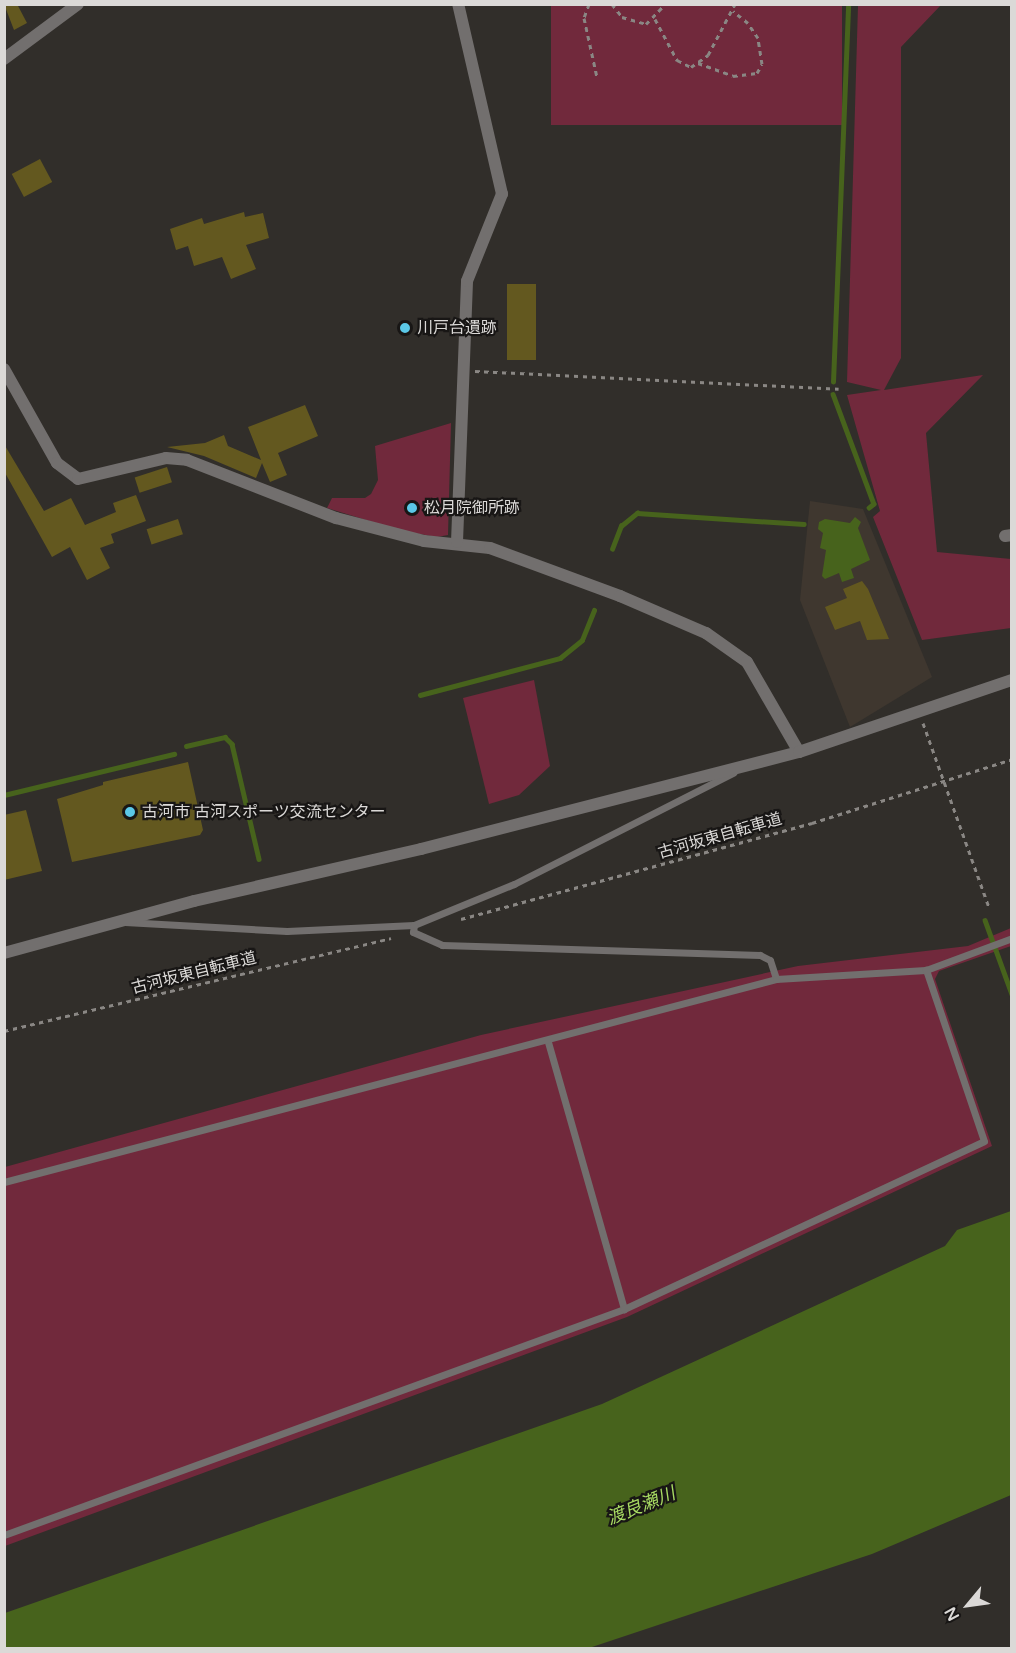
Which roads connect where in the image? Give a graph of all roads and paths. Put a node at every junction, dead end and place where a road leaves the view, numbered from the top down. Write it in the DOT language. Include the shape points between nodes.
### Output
graph roads {
  1 [pos="78,4"];
  2 [pos="458,4"];
  3 [pos="589,4"];
  4 [pos="612,4"];
  5 [pos="665,4"];
  6 [pos="735,4"];
  7 [pos="733,12"];
  8 [pos="655,19"];
  9 [pos="4,59"];
  10 [pos="698,63"];
  11 [pos="597,77"];
  12 [pos="4,369"];
  13 [pos="462,371"];
  14 [pos="839,389"];
  15 [pos="458,542"];
  16 [pos="1011,680"];
  17 [pos="921,718"];
  18 [pos="799,752"];
  19 [pos="1011,759"];
  20 [pos="754,764"];
  21 [pos="945,783"];
  22 [pos="989,907"];
  23 [pos="117,921"];
  24 [pos="456,921"];
  25 [pos="414,925"];
  26 [pos="388,938"];
  27 [pos="1011,938"];
  28 [pos="4,953"];
  29 [pos="926,970"];
  30 [pos="776,979"];
  31 [pos="4,1031"];
  32 [pos="548,1042"];
  33 [pos="4,1182"];
  34 [pos="624,1309"];
  35 [pos="4,1535"];
  1 -- 9 [label="street"];
  2 -- 13 [label="street" via="502,194 469,273"];
  3 -- 11 [label="path" via="584,18"];
  4 -- 8 [label="path" via="622,17 635,23"];
  5 -- 8 [label="path"];
  6 -- 7 [label="path"];
  7 -- 10 [label="path" via="708,55"];
  7 -- 10 [label="path" via="748,23 758,38 762,64 758,73 733,76"];
  8 -- 10 [label="path" via="677,60 685,66"];
  12 -- 15 [label="street" via="57,463 78,478 166,458 187,460 336,518 424,541"];
  13 -- 14 [label="path"];
  13 -- 15 [label="street"];
  15 -- 18 [label="street" via="490,548 620,596 729,647 760,680"];
  16 -- 18 [label="street"];
  17 -- 21 [label="path"];
  18 -- 20 [label="street"];
  19 -- 21 [label="path, 古河坂東自転車道"];
  20 -- 23 [label="street"];
  20 -- 25 [label="lane" via="514,884"];
  21 -- 22 [label="path"];
  21 -- 24 [label="path, 古河坂東自転車道"];
  23 -- 25 [label="lane" via="287,931"];
  23 -- 28 [label="street"];
  25 -- 30 [label="lane" via="413,932 442,945 760,955 770,960"];
  26 -- 31 [label="path, 古河坂東自転車道"];
  27 -- 29 [label="lane"];
  29 -- 30 [label="lane"];
  29 -- 34 [label="lane" via="984,1141"];
  30 -- 32 [label="lane"];
  32 -- 33 [label="lane"];
  32 -- 34 [label="lane"];
  34 -- 35 [label="lane"];
}
